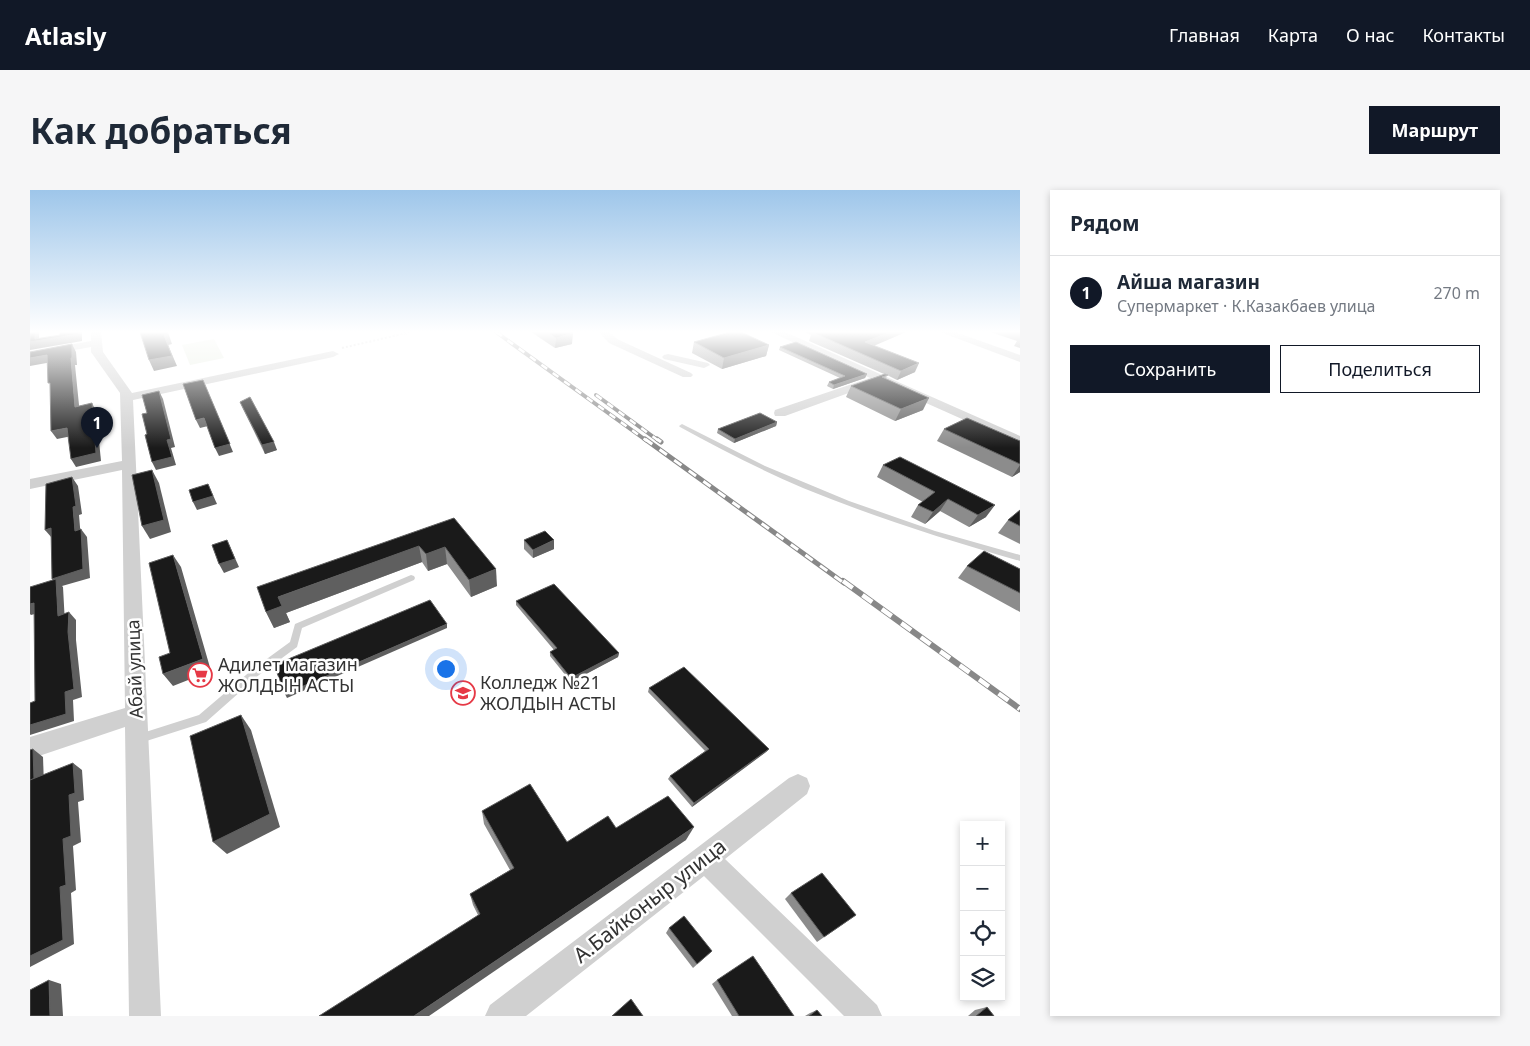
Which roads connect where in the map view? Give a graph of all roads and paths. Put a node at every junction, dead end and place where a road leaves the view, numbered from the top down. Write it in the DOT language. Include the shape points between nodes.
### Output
graph roads {
  1 [pos="110,371"];
  2 [pos="248,371"];
  3 [pos="677,371"];
  4 [pos="861,371"];
  5 [pos="687,375"];
  6 [pos="880,379"];
  7 [pos="127,398"];
  8 [pos="780,414"];
  9 [pos="682,426"];
  10 [pos="1020,441"];
  11 [pos="129,464"];
  12 [pos="30,484"];
  13 [pos="1020,558"];
  14 [pos="411,578"];
  15 [pos="136,714"];
  16 [pos="137,739"];
  17 [pos="30,748"];
  18 [pos="798,786"];
  19 [pos="705,858"];
  20 [pos="146,1016"];
  21 [pos="501,1016"];
  22 [pos="866,1016"];
  1 -- 7 [label="street, Абай улица"];
  2 -- 7 [label="street"];
  3 -- 5 [label="street"];
  4 -- 6 [label="street"];
  6 -- 8 [label="street"];
  6 -- 10 [label="street"];
  7 -- 11 [label="street, Абай улица"];
  9 -- 13 [label="lane" via="720,448 838,500 948,538"];
  11 -- 12 [label="street"];
  11 -- 15 [label="street, Абай улица"];
  14 -- 16 [label="lane" via="298,626 294,644 256,672 202,720"];
  15 -- 16 [label="street, Абай улица"];
  15 -- 17 [label="street"];
  16 -- 20 [label="street, Абай улица"];
  18 -- 19 [label="street, А.Байконыр улица"];
  19 -- 21 [label="street, А.Байконыр улица"];
  19 -- 22 [label="street"];
}
